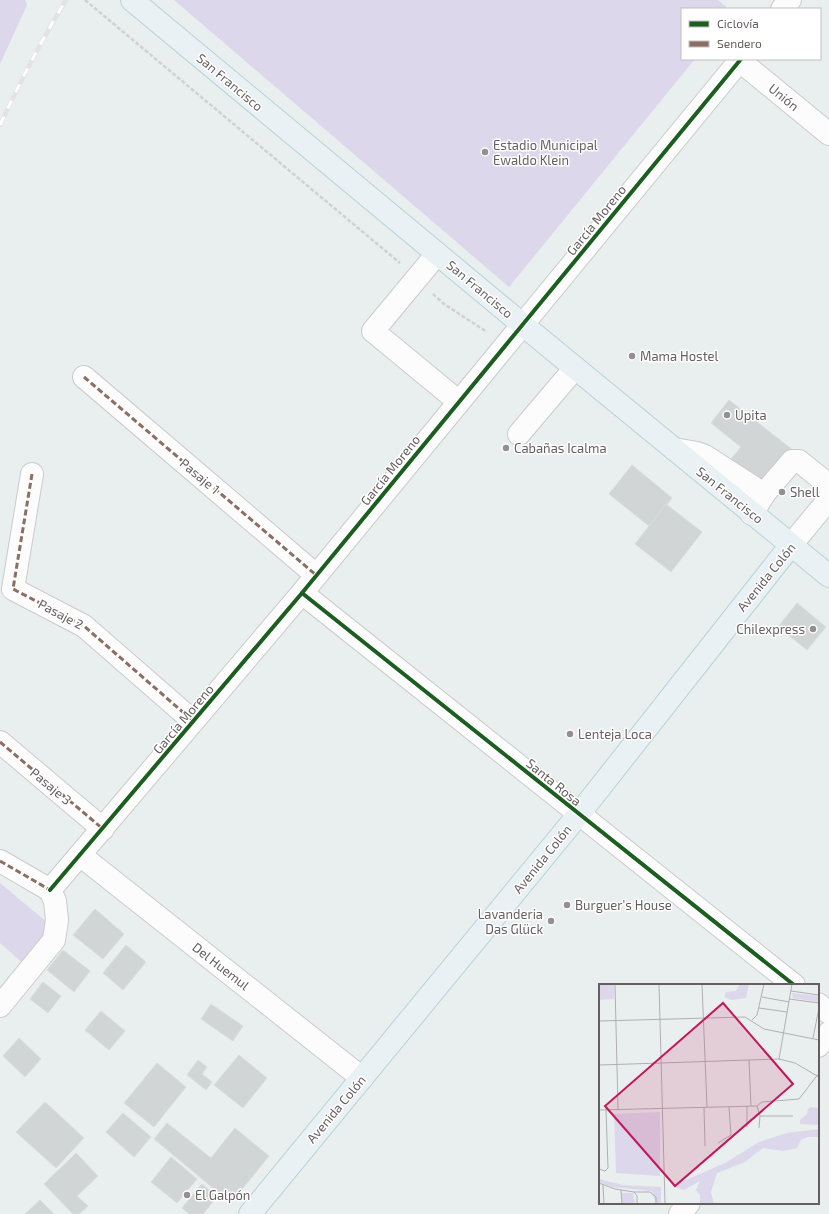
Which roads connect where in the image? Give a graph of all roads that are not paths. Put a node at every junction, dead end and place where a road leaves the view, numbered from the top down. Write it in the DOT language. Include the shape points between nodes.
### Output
graph roads {
  1 [pos="132,0"];
  2 [pos="790,0"];
  3 [pos="783,8"];
  4 [pos="740,60"];
  5 [pos="829,134"];
  6 [pos="437,254"];
  7 [pos="523,325"];
  8 [pos="575,368"];
  9 [pos="84,377"];
  10 [pos="459,402"];
  11 [pos="519,434"];
  12 [pos="674,449"];
  13 [pos="32,474"];
  14 [pos="829,485"];
  15 [pos="764,494"];
  16 [pos="829,499"];
  17 [pos="752,514"];
  18 [pos="791,545"];
  19 [pos="316,575"];
  20 [pos="829,576"];
  21 [pos="302,593"];
  22 [pos="193,721"];
  23 [pos="0,742"];
  24 [pos="579,814"];
  25 [pos="103,829"];
  26 [pos="80,855"];
  27 [pos="0,861"];
  28 [pos="50,890"];
  29 [pos="793,984"];
  30 [pos="819,1005"];
  31 [pos="0,1006"];
  32 [pos="829,1013"];
  33 [pos="829,1033"];
  34 [pos="819,1045"];
  35 [pos="362,1078"];
  36 [pos="688,1204"];
  37 [pos="250,1214"];
  38 [pos="680,1214"];
  1 -- 6 [label="main road, San Francisco"];
  2 -- 3 [label="street"];
  4 -- 5 [label="street, Unión"];
  4 -- 7 [label="street, García Moreno"];
  6 -- 7 [label="main road, San Francisco"];
  6 -- 10 [label="street" via="373,331"];
  7 -- 8 [label="main road, San Francisco"];
  7 -- 10 [label="street, García Moreno"];
  8 -- 11 [label="street"];
  8 -- 12 [label="main road, San Francisco"];
  9 -- 19 [label="street, Pasaje 1"];
  10 -- 19 [label="street, García Moreno"];
  12 -- 15 [label="street" via="697,452"];
  12 -- 17 [label="main road, San Francisco"];
  13 -- 22 [label="street, Pasaje 2" via="13,589 84,626"];
  14 -- 15 [label="street" via="799,461 794,460"];
  15 -- 17 [label="street"];
  16 -- 18 [label="street, Avenida Colón"];
  17 -- 18 [label="main road, San Francisco"];
  18 -- 20 [label="main road, San Francisco"];
  18 -- 24 [label="main road, Avenida Colón"];
  19 -- 21 [label="street, García Moreno"];
  21 -- 22 [label="street, García Moreno"];
  21 -- 24 [label="street, Santa Rosa"];
  22 -- 25 [label="street, García Moreno"];
  23 -- 25 [label="street, Pasaje 3"];
  24 -- 29 [label="street, Santa Rosa"];
  24 -- 35 [label="main road, Avenida Colón"];
  25 -- 26 [label="street, García Moreno"];
  26 -- 28 [label="street, García Moreno"];
  26 -- 35 [label="street, Del Huemul"];
  27 -- 28 [label="street"];
  28 -- 31 [label="street" via="57,920 54,940"];
  30 -- 32 [label="street"];
  33 -- 34 [label="street"];
  35 -- 37 [label="main road, Avenida Colón"];
  36 -- 38 [label="street"];
}
